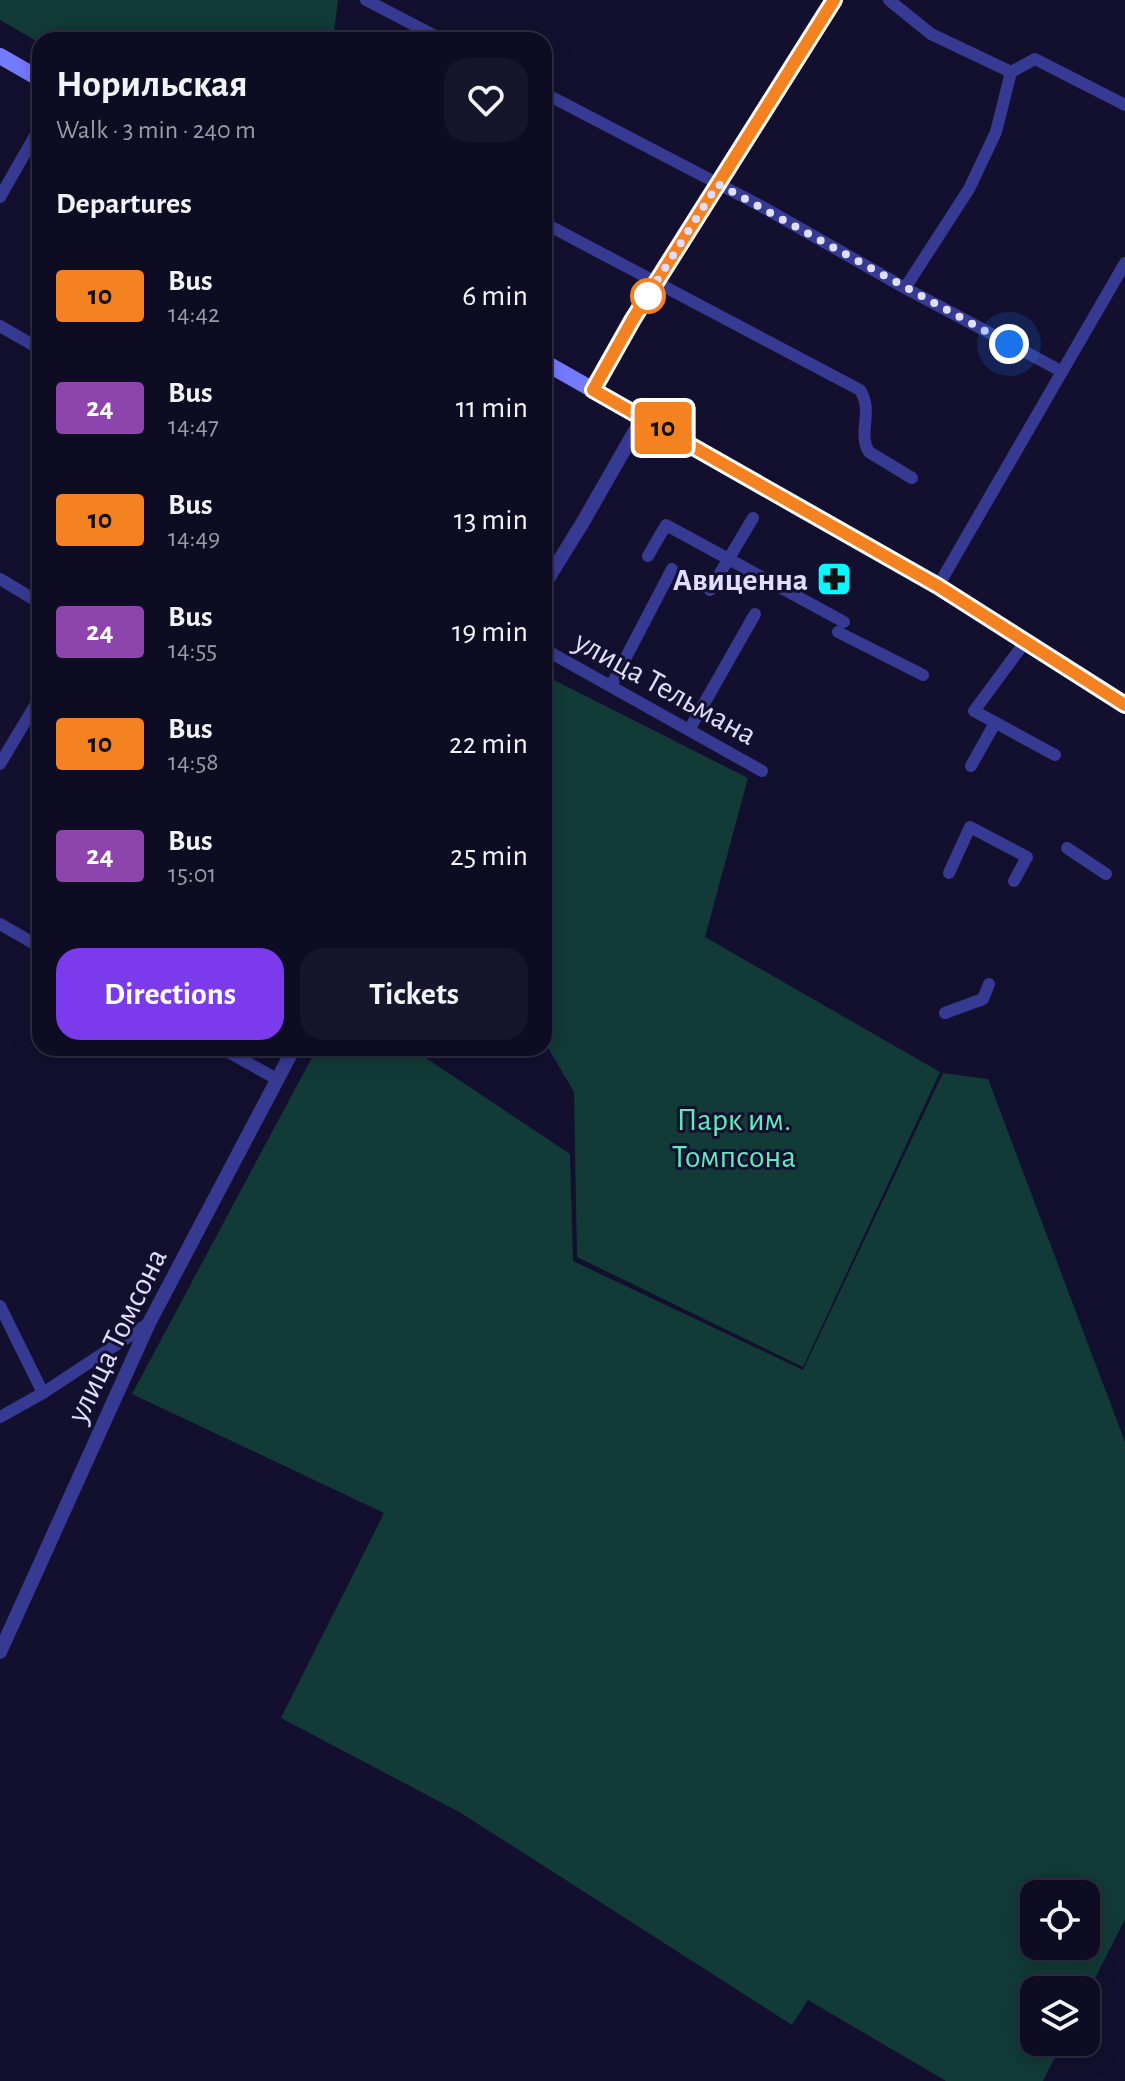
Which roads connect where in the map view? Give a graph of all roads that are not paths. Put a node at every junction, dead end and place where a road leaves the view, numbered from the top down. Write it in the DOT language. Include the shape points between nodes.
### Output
graph roads {
  1 [pos="366,0"];
  2 [pos="834,0"];
  3 [pos="889,0"];
  4 [pos="428,32"];
  5 [pos="0,56"];
  6 [pos="1011,72"];
  7 [pos="32,74"];
  8 [pos="552,97"];
  9 [pos="1125,105"];
  10 [pos="32,141"];
  11 [pos="718,184"];
  12 [pos="0,197"];
  13 [pos="552,227"];
  14 [pos="1125,263"];
  15 [pos="656,282"];
  16 [pos="905,288"];
  17 [pos="0,326"];
  18 [pos="32,344"];
  19 [pos="552,367"];
  20 [pos="1061,371"];
  21 [pos="593,390"];
  22 [pos="643,417"];
  23 [pos="912,478"];
  24 [pos="753,518"];
  25 [pos="648,556"];
  26 [pos="729,559"];
  27 [pos="672,569"];
  28 [pos="552,571"];
  29 [pos="0,579"];
  30 [pos="938,586"];
  31 [pos="710,590"];
  32 [pos="32,598"];
  33 [pos="755,614"];
  34 [pos="1025,642"];
  35 [pos="552,653"];
  36 [pos="923,675"];
  37 [pos="611,686"];
  38 [pos="1125,705"];
  39 [pos="32,710"];
  40 [pos="995,723"];
  41 [pos="689,730"];
  42 [pos="1055,755"];
  43 [pos="1,761"];
  44 [pos="971,766"];
  45 [pos="762,771"];
  46 [pos="1067,848"];
  47 [pos="949,873"];
  48 [pos="1106,874"];
  49 [pos="1014,881"];
  50 [pos="0,924"];
  51 [pos="32,942"];
  52 [pos="989,984"];
  53 [pos="945,1013"];
  54 [pos="235,1056"];
  55 [pos="290,1056"];
  56 [pos="277,1079"];
  57 [pos="0,1306"];
  58 [pos="149,1323"];
  59 [pos="43,1393"];
  60 [pos="0,1417"];
  61 [pos="0,1652"];
  1 -- 4 [label="street"];
  2 -- 11 [label="street"];
  3 -- 6 [label="street" via="931,34"];
  5 -- 7 [label="main road"];
  6 -- 9 [label="street" via="1035,59"];
  6 -- 16 [label="street" via="996,132 969,189"];
  8 -- 11 [label="street"];
  10 -- 12 [label="street"];
  11 -- 15 [label="street"];
  11 -- 16 [label="street"];
  13 -- 15 [label="street"];
  14 -- 20 [label="street"];
  15 -- 21 [label="street"];
  15 -- 23 [label="street" via="860,390 867,411 865,447"];
  16 -- 20 [label="street"];
  17 -- 18 [label="street"];
  19 -- 21 [label="main road"];
  20 -- 30 [label="street"];
  21 -- 22 [label="main road"];
  22 -- 28 [label="street"];
  22 -- 30 [label="main road"];
  24 -- 26 [label="street"];
  25 -- 26 [label="street" via="666,525"];
  26 -- 31 [label="street"];
  26 -- 36 [label="street"];
  27 -- 37 [label="street"];
  29 -- 32 [label="street"];
  30 -- 34 [label="main road"];
  33 -- 41 [label="street"];
  34 -- 38 [label="main road"];
  34 -- 40 [label="street" via="974,711"];
  35 -- 37 [label="street, улица Тельмана"];
  37 -- 41 [label="street, улица Тельмана"];
  39 -- 43 [label="street"];
  40 -- 42 [label="street"];
  40 -- 44 [label="street"];
  41 -- 45 [label="street, улица Тельмана"];
  46 -- 48 [label="street"];
  47 -- 49 [label="street" via="970,827 1027,857"];
  50 -- 51 [label="street"];
  52 -- 53 [label="street" via="983,999"];
  54 -- 56 [label="street"];
  55 -- 56 [label="street, улица Томсона"];
  56 -- 58 [label="street, улица Томсона"];
  57 -- 59 [label="street"];
  58 -- 59 [label="street"];
  58 -- 61 [label="street, улица Томсона"];
  59 -- 60 [label="street"];
}
